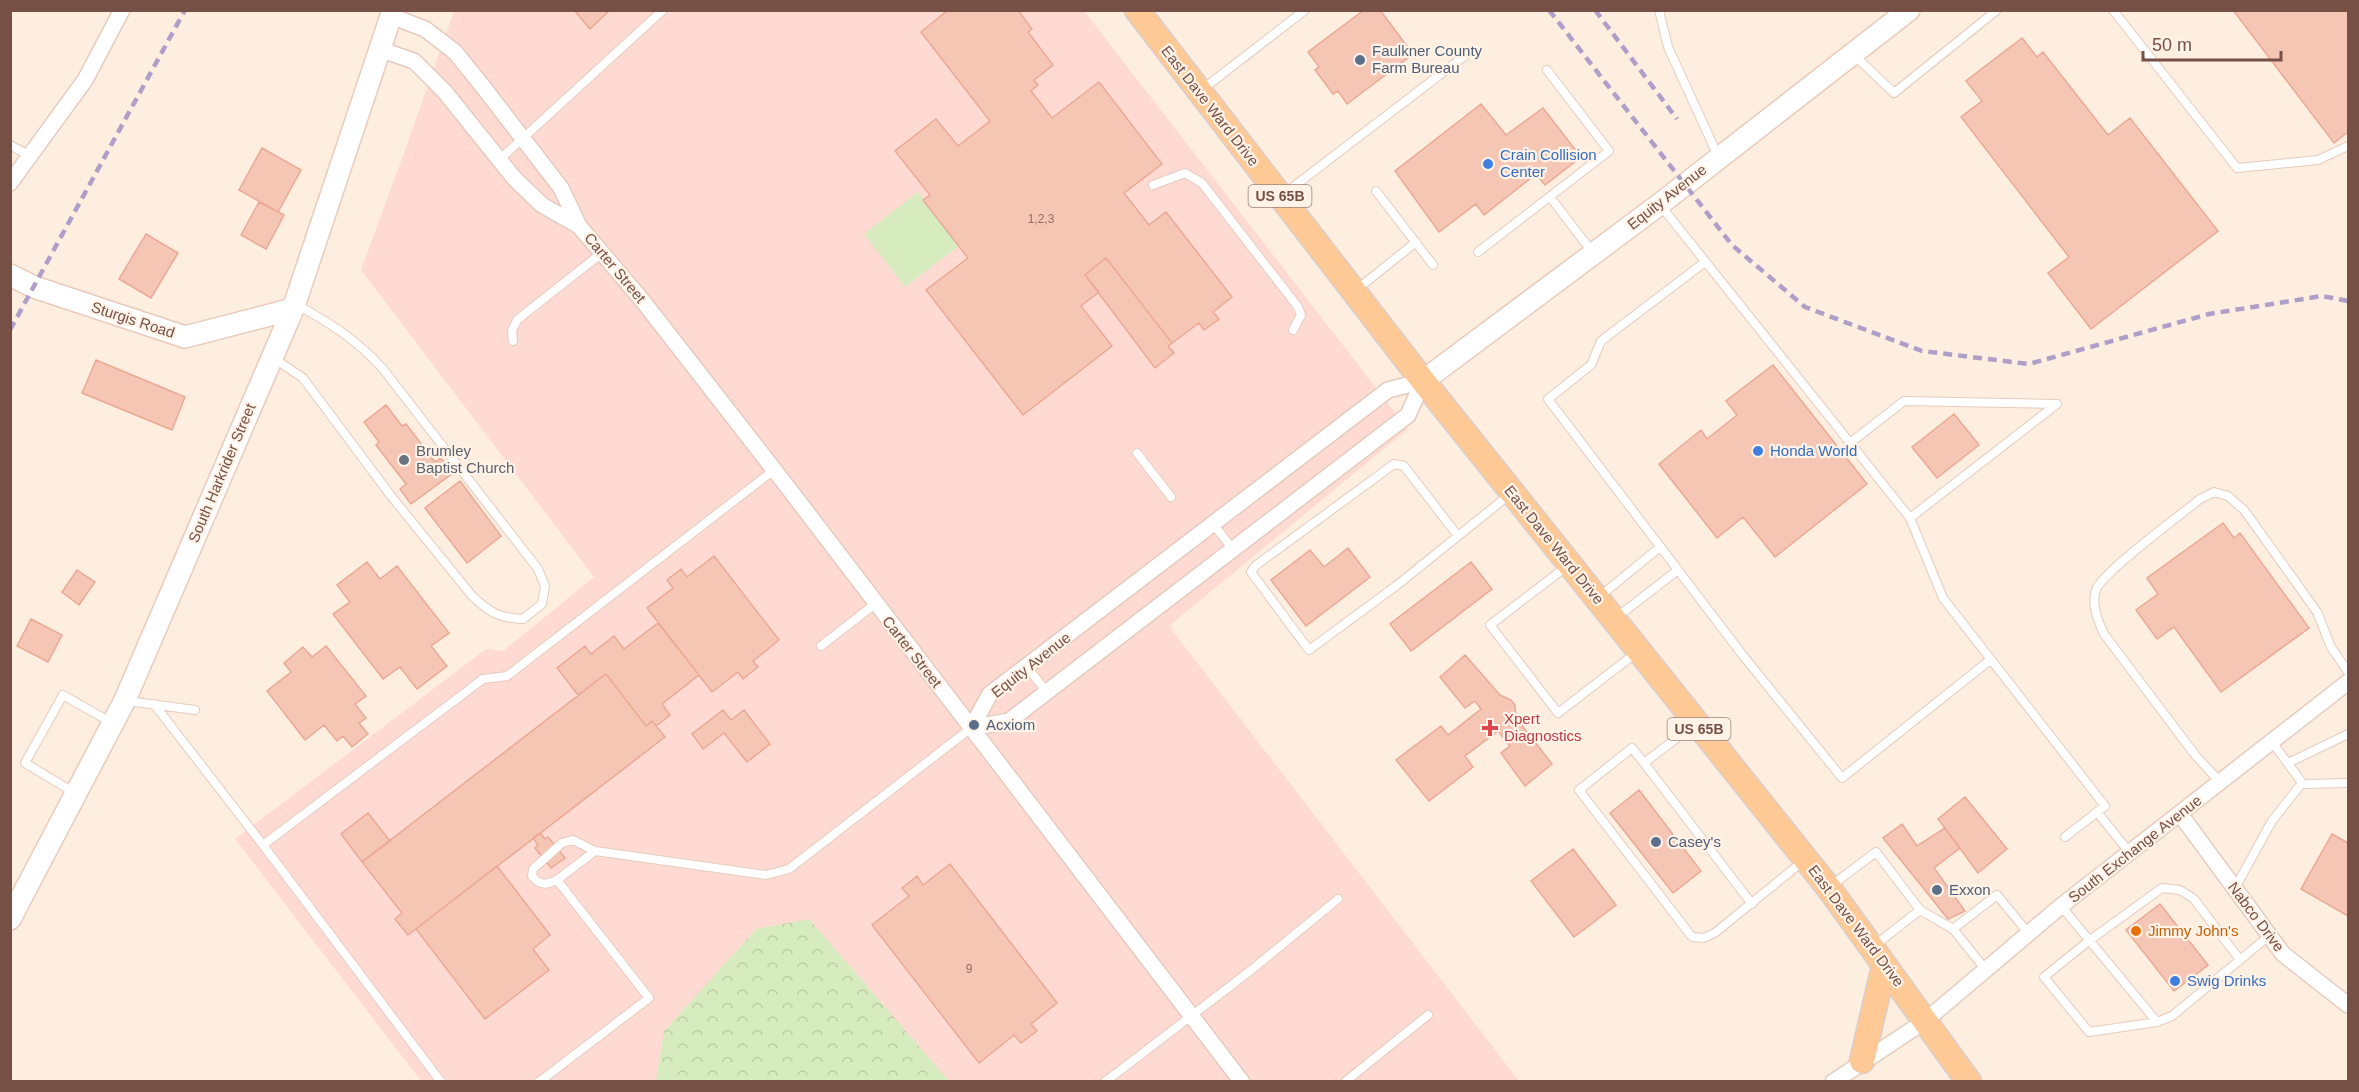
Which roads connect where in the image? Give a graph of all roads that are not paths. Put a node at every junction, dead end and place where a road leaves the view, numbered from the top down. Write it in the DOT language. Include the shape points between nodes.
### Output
graph roads {
  1 [pos="123,10"];
  2 [pos="663,10"];
  3 [pos="1137,10"];
  4 [pos="1305,10"];
  5 [pos="1659,10"];
  6 [pos="1910,10"];
  7 [pos="1997,10"];
  8 [pos="2113,10"];
  9 [pos="392,13"];
  10 [pos="379,49"];
  11 [pos="1467,54"];
  12 [pos="1853,54"];
  13 [pos="1547,70"];
  14 [pos="1200,92"];
  15 [pos="524,140"];
  16 [pos="10,145"];
  17 [pos="2349,146"];
  18 [pos="30,156"];
  19 [pos="1719,158"];
  20 [pos="499,160"];
  21 [pos="10,183"];
  22 [pos="1153,185"];
  23 [pos="1376,191"];
  24 [pos="1281,196"];
  25 [pos="1550,197"];
  26 [pos="1660,204"];
  27 [pos="579,226"];
  28 [pos="1416,242"];
  29 [pos="603,252"];
  30 [pos="1478,252"];
  31 [pos="1594,254"];
  32 [pos="1704,262"];
  33 [pos="1433,265"];
  34 [pos="10,275"];
  35 [pos="1354,292"];
  36 [pos="294,306"];
  37 [pos="1293,330"];
  38 [pos="513,341"];
  39 [pos="272,357"];
  40 [pos="1423,381"];
  41 [pos="1850,443"];
  42 [pos="1137,453"];
  43 [pos="774,470"];
  44 [pos="1512,492"];
  45 [pos="1171,498"];
  46 [pos="1910,518"];
  47 [pos="1213,524"];
  48 [pos="1458,536"];
  49 [pos="1660,547"];
  50 [pos="1233,549"];
  51 [pos="1570,564"];
  52 [pos="1678,570"];
  53 [pos="1597,599"];
  54 [pos="875,604"];
  55 [pos="1614,620"];
  56 [pos="821,646"];
  57 [pos="1639,651"];
  58 [pos="1990,660"];
  59 [pos="1027,667"];
  60 [pos="2349,672"];
  61 [pos="2349,682"];
  62 [pos="1046,692"];
  63 [pos="126,700"];
  64 [pos="154,704"];
  65 [pos="195,710"];
  66 [pos="113,724"];
  67 [pos="1695,724"];
  68 [pos="971,728"];
  69 [pos="2349,734"];
  70 [pos="2272,742"];
  71 [pos="1644,763"];
  72 [pos="2288,763"];
  73 [pos="2220,782"];
  74 [pos="2302,783"];
  75 [pos="2349,783"];
  76 [pos="76,794"];
  77 [pos="2097,812"];
  78 [pos="2180,814"];
  79 [pos="2065,837"];
  80 [pos="263,845"];
  81 [pos="595,851"];
  82 [pos="2130,853"];
  83 [pos="1806,859"];
  84 [pos="557,880"];
  85 [pos="1828,887"];
  86 [pos="2235,888"];
  87 [pos="1338,899"];
  88 [pos="1752,904"];
  89 [pos="2061,906"];
  90 [pos="1920,910"];
  91 [pos="10,919"];
  92 [pos="1953,929"];
  93 [pos="2029,934"];
  94 [pos="2270,935"];
  95 [pos="2090,940"];
  96 [pos="1878,957"];
  97 [pos="2240,960"];
  98 [pos="1986,971"];
  99 [pos="2349,1005"];
  100 [pos="1428,1015"];
  101 [pos="1191,1016"];
  102 [pos="1925,1021"];
  103 [pos="2157,1022"];
  104 [pos="1862,1061"];
  105 [pos="441,1082"];
  106 [pos="539,1082"];
  107 [pos="1105,1082"];
  108 [pos="1242,1082"];
  109 [pos="1345,1082"];
  110 [pos="1833,1082"];
  111 [pos="1969,1082"];
  1 -- 18 [label="street" via="84,80"];
  2 -- 15 [label="lane"];
  3 -- 14 [label="main road, East Dave Ward Drive / US 65B"];
  4 -- 14 [label="lane"];
  5 -- 19 [label="lane" via="1668,47"];
  6 -- 12 [label="main road, Equity Avenue"];
  7 -- 12 [label="lane" via="1894,93"];
  8 -- 17 [label="lane" via="2237,168 2318,160"];
  9 -- 10 [label="main road, South Harkrider Street"];
  9 -- 15 [label="street, Carter Street" via="425,29 455,52"];
  10 -- 20 [label="street, Carter Street" via="414,61 445,92"];
  10 -- 36 [label="main road, South Harkrider Street"];
  11 -- 24 [label="lane"];
  12 -- 19 [label="main road, Equity Avenue"];
  13 -- 25 [label="lane" via="1610,151"];
  14 -- 24 [label="main road, East Dave Ward Drive / US 65B"];
  15 -- 20 [label="lane"];
  15 -- 27 [label="street, Carter Street" via="561,188"];
  16 -- 18 [label="lane"];
  18 -- 21 [label="street"];
  19 -- 26 [label="main road, Equity Avenue"];
  20 -- 27 [label="street, Carter Street" via="542,205"];
  22 -- 37 [label="lane" via="1185,173 1202,183 1298,308 1301,315"];
  23 -- 28 [label="lane"];
  24 -- 35 [label="main road, East Dave Ward Drive / US 65B"];
  25 -- 30 [label="lane"];
  25 -- 31 [label="lane"];
  26 -- 31 [label="main road, Equity Avenue"];
  26 -- 32 [label="lane"];
  27 -- 29 [label="street, Carter Street"];
  28 -- 33 [label="lane"];
  28 -- 35 [label="lane"];
  29 -- 38 [label="lane" via="517,320"];
  29 -- 43 [label="street, Carter Street"];
  31 -- 40 [label="main road, Equity Avenue"];
  32 -- 41 [label="lane"];
  32 -- 49 [label="lane" via="1601,341 1591,365 1548,399"];
  34 -- 36 [label="main road, Sturgis Road" via="34,288 186,337"];
  35 -- 40 [label="main road, East Dave Ward Drive / US 65B"];
  36 -- 39 [label="main road, South Harkrider Street"];
  36 -- 39 [label="lane" via="334,326 362,346 383,369 538,569 545,586 542,604 523,619 506,618 489,611 473,597 303,378"];
  39 -- 63 [label="main road, South Harkrider Street"];
  40 -- 44 [label="main road, East Dave Ward Drive / US 65B"];
  40 -- 47 [label="street, Equity Avenue" via="1388,390"];
  40 -- 50 [label="street, Equity Avenue" via="1408,415"];
  41 -- 46 [label="lane"];
  41 -- 46 [label="lane" via="1904,402 2057,404"];
  42 -- 45 [label="lane"];
  43 -- 54 [label="street, Carter Street"];
  43 -- 80 [label="lane" via="507,676 483,679"];
  44 -- 48 [label="lane"];
  44 -- 51 [label="main road, East Dave Ward Drive / US 65B"];
  46 -- 58 [label="lane" via="1943,598"];
  47 -- 50 [label="lane"];
  47 -- 59 [label="street, Equity Avenue"];
  48 -- 48 [label="lane" via="1309,650 1251,572 1394,464 1404,466"];
  49 -- 52 [label="lane"];
  49 -- 53 [label="lane"];
  50 -- 62 [label="street, Equity Avenue"];
  51 -- 53 [label="main road, East Dave Ward Drive / US 65B"];
  51 -- 57 [label="lane" via="1490,625 1558,713"];
  52 -- 55 [label="lane"];
  52 -- 58 [label="lane" via="1842,778"];
  53 -- 55 [label="main road, East Dave Ward Drive / US 65B"];
  54 -- 56 [label="lane"];
  54 -- 68 [label="street, Carter Street"];
  55 -- 57 [label="main road, East Dave Ward Drive / US 65B"];
  57 -- 67 [label="main road, East Dave Ward Drive / US 65B"];
  58 -- 77 [label="lane" via="2104,807"];
  59 -- 62 [label="lane"];
  59 -- 68 [label="street, Equity Avenue" via="990,694"];
  60 -- 73 [label="lane" via="2331,647 2317,612 2244,510 2228,496 2214,492 2200,499 2109,573 2096,589 2096,618 2104,634 2175,730"];
  61 -- 70 [label="street, South Exchange Avenue"];
  62 -- 68 [label="street, Equity Avenue" via="1009,721"];
  63 -- 64 [label="lane"];
  63 -- 66 [label="main road, South Harkrider Street"];
  64 -- 65 [label="lane"];
  64 -- 80 [label="lane"];
  66 -- 76 [label="main road, South Harkrider Street"];
  66 -- 76 [label="lane" via="63,695 25,763"];
  67 -- 71 [label="lane"];
  67 -- 83 [label="main road, East Dave Ward Drive / US 65B"];
  68 -- 81 [label="lane" via="789,869 766,875"];
  68 -- 101 [label="street, Carter Street"];
  69 -- 72 [label="lane"];
  70 -- 72 [label="lane"];
  70 -- 73 [label="street, South Exchange Avenue"];
  71 -- 88 [label="lane"];
  71 -- 88 [label="lane" via="1632,748 1579,790 1692,937 1704,938 1716,932"];
  72 -- 74 [label="lane"];
  73 -- 78 [label="street, South Exchange Avenue"];
  74 -- 75 [label="lane"];
  74 -- 86 [label="lane" via="2272,821"];
  76 -- 91 [label="main road, South Harkrider Street"];
  77 -- 79 [label="lane"];
  77 -- 82 [label="lane"];
  78 -- 82 [label="street, South Exchange Avenue"];
  78 -- 86 [label="street, Nabco Drive"];
  80 -- 105 [label="lane"];
  81 -- 84 [label="lane"];
  81 -- 84 [label="lane" via="573,840 562,843 533,869 532,876 538,883 547,885"];
  82 -- 89 [label="street, South Exchange Avenue"];
  83 -- 85 [label="main road, East Dave Ward Drive / US 65B"];
  83 -- 88 [label="lane"];
  84 -- 106 [label="lane" via="649,998"];
  85 -- 90 [label="lane" via="1876,852"];
  85 -- 96 [label="main road, East Dave Ward Drive / US 65B"];
  86 -- 94 [label="street, Nabco Drive"];
  87 -- 101 [label="lane"];
  89 -- 93 [label="street, South Exchange Avenue"];
  89 -- 95 [label="lane"];
  90 -- 92 [label="lane"];
  90 -- 96 [label="lane"];
  92 -- 93 [label="lane" via="1997,895"];
  92 -- 98 [label="lane"];
  93 -- 98 [label="street, South Exchange Avenue"];
  94 -- 97 [label="lane"];
  94 -- 99 [label="street, Nabco Drive" via="2283,954"];
  95 -- 97 [label="lane" via="2162,888 2180,890 2194,899"];
  95 -- 103 [label="lane"];
  95 -- 103 [label="lane" via="2044,977 2089,1032"];
  96 -- 102 [label="main road, East Dave Ward Drive / US 65B"];
  96 -- 104 [label="main road"];
  97 -- 103 [label="lane" via="2172,1016"];
  98 -- 102 [label="street, South Exchange Avenue"];
  100 -- 109 [label="lane"];
  101 -- 107 [label="lane"];
  101 -- 108 [label="street, Carter Street"];
  102 -- 104 [label="street, South Exchange Avenue"];
  102 -- 111 [label="main road, East Dave Ward Drive / US 65B"];
  104 -- 110 [label="street, South Exchange Avenue"];
}
